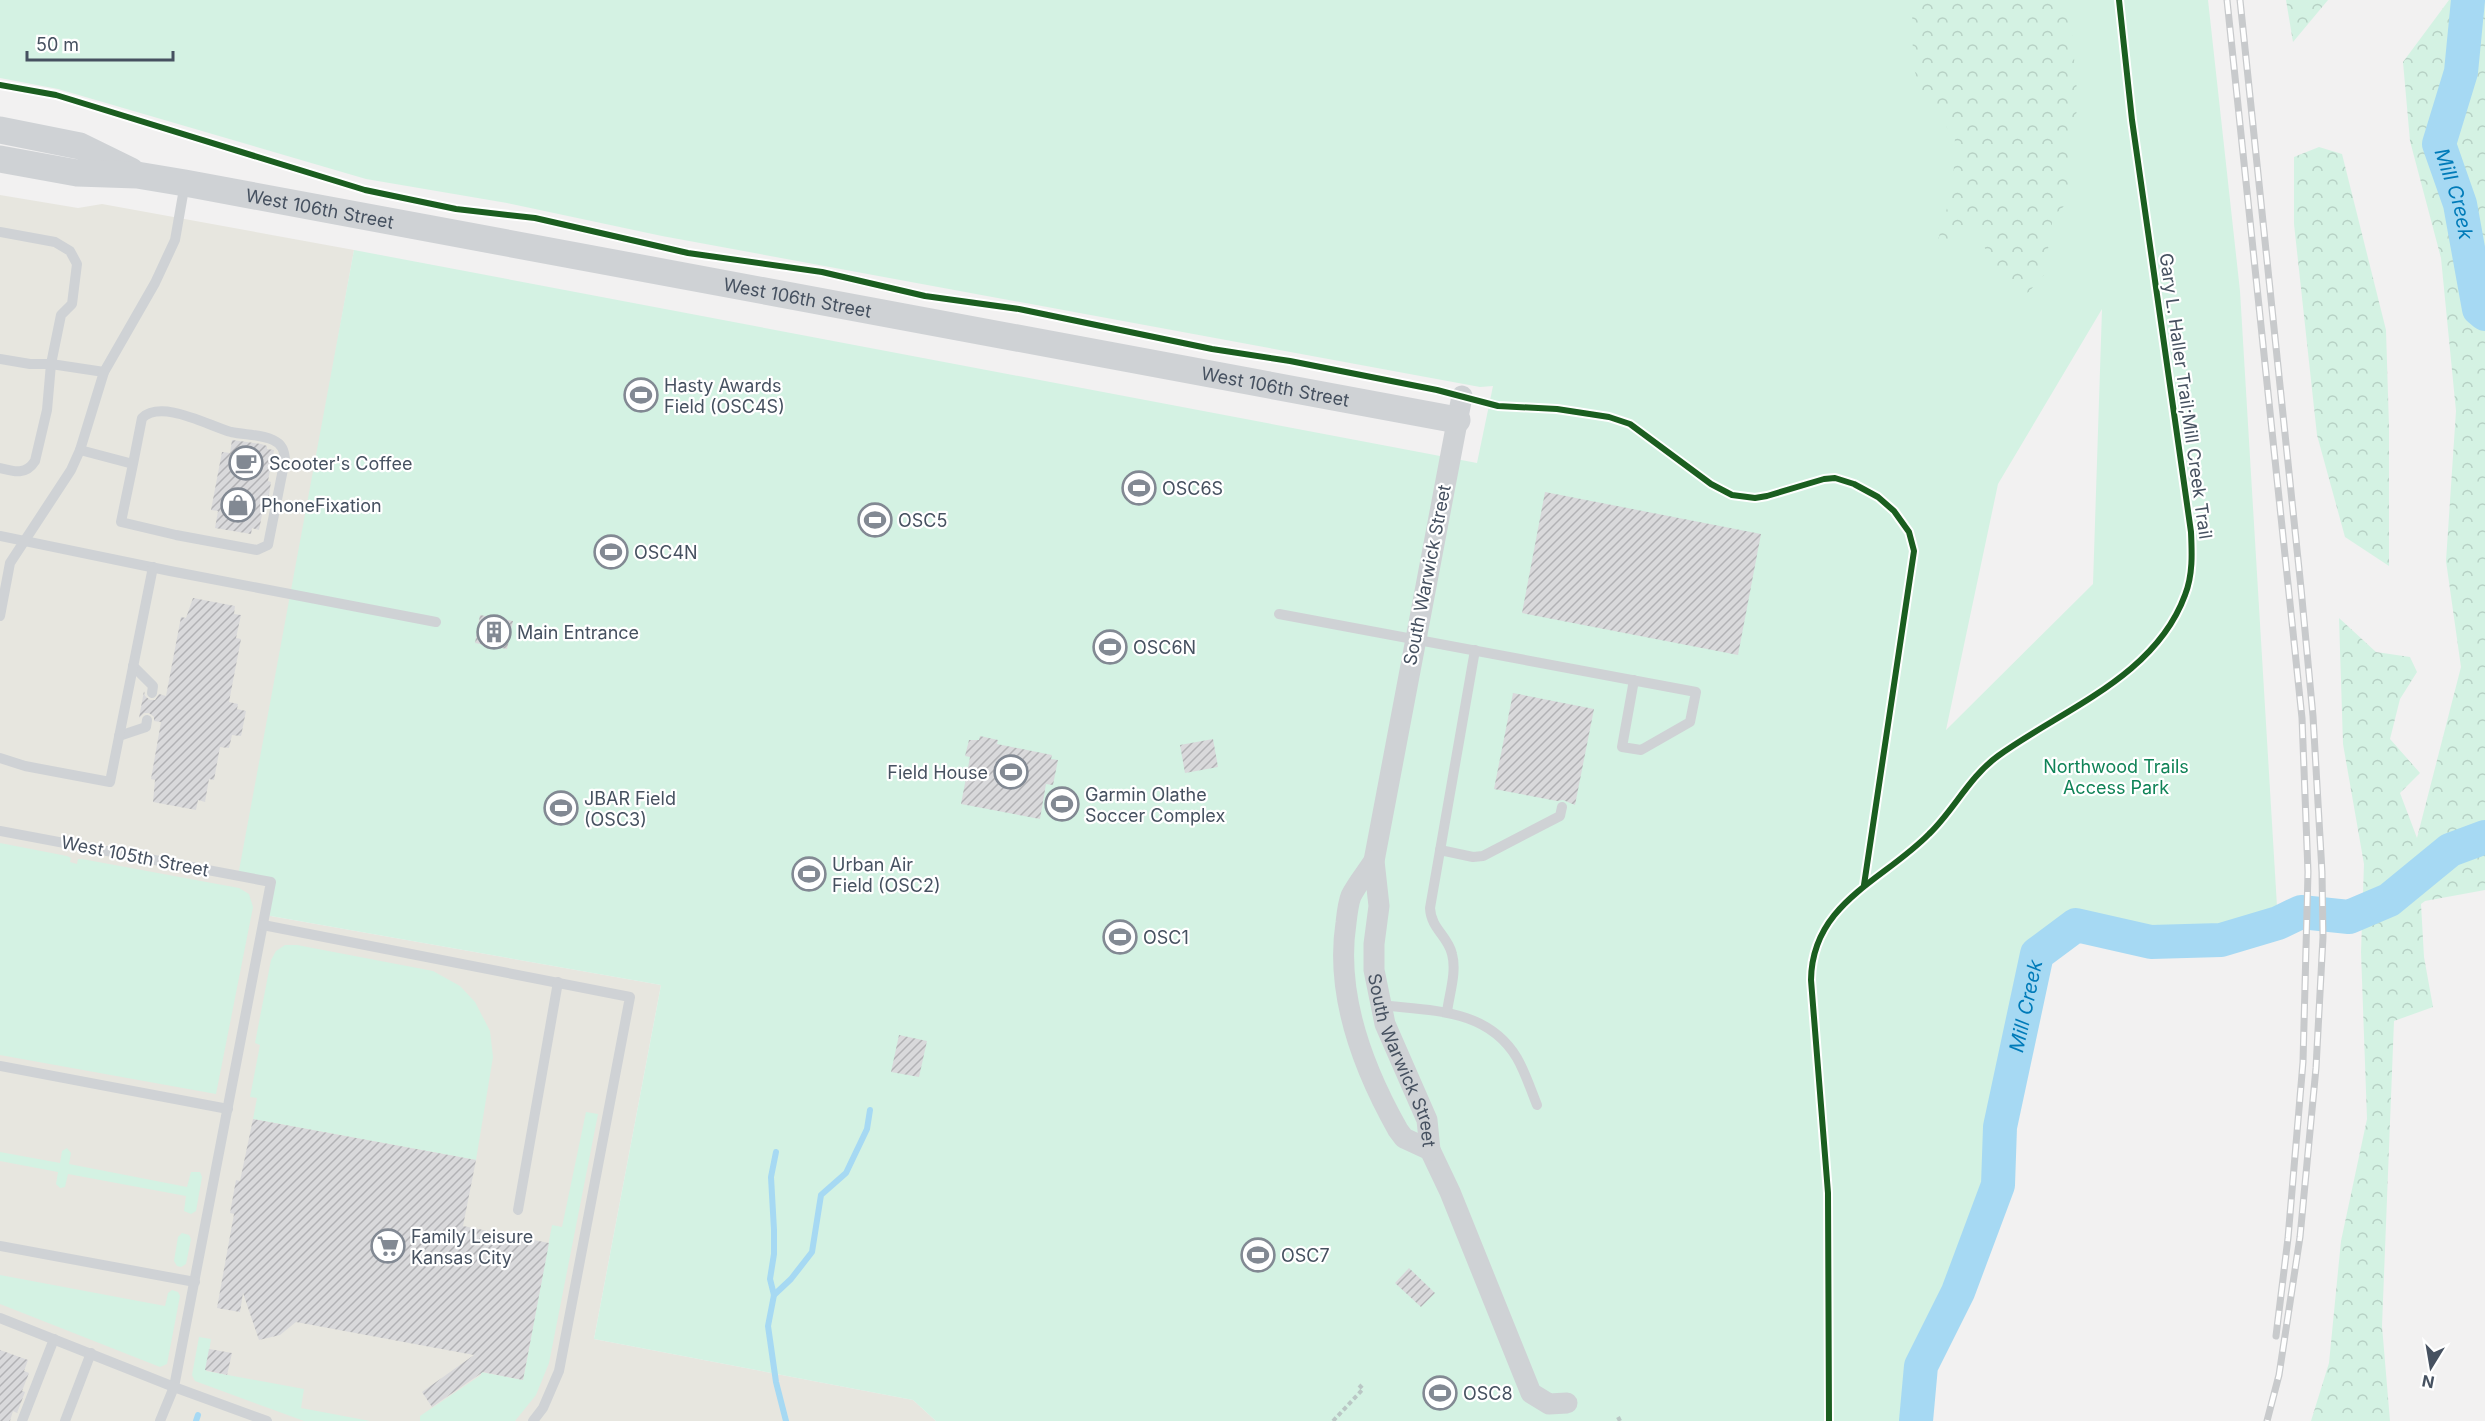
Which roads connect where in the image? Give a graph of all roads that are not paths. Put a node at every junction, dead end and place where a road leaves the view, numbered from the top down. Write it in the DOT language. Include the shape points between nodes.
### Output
graph roads {
  1 [pos="0,130"];
  2 [pos="0,159"];
  3 [pos="137,175"];
  4 [pos="185,183"];
  5 [pos="0,232"];
  6 [pos="0,359"];
  7 [pos="51,364"];
  8 [pos="104,372"];
  9 [pos="1459,408"];
  10 [pos="80,450"];
  11 [pos="133,464"];
  12 [pos="0,468"];
  13 [pos="0,536"];
  14 [pos="25,540"];
  15 [pos="153,567"];
  16 [pos="1279,614"];
  17 [pos="0,616"];
  18 [pos="436,622"];
  19 [pos="1415,640"];
  20 [pos="1475,650"];
  21 [pos="133,666"];
  22 [pos="1634,680"];
  23 [pos="152,693"];
  24 [pos="147,720"];
  25 [pos="119,736"];
  26 [pos="0,758"];
  27 [pos="1562,807"];
  28 [pos="0,831"];
  29 [pos="1440,850"];
  30 [pos="1374,861"];
  31 [pos="263,925"];
  32 [pos="558,982"];
  33 [pos="1380,1005"];
  34 [pos="1447,1012"];
  35 [pos="0,1066"];
  36 [pos="1537,1105"];
  37 [pos="228,1109"];
  38 [pos="1430,1150"];
  39 [pos="518,1210"];
  40 [pos="0,1246"];
  41 [pos="195,1282"];
  42 [pos="0,1318"];
  43 [pos="54,1339"];
  44 [pos="91,1353"];
  45 [pos="174,1388"];
  46 [pos="1567,1403"];
  47 [pos="22,1421"];
  48 [pos="65,1421"];
  49 [pos="160,1421"];
  50 [pos="267,1421"];
  51 [pos="532,1421"];
  1 -- 3 [label="street, West 106th Street" via="80,146"];
  2 -- 3 [label="street, West 106th Street" via="77,173"];
  3 -- 4 [label="street, West 106th Street"];
  4 -- 8 [label="lane" via="175,240"];
  4 -- 9 [label="street, West 106th Street"];
  5 -- 7 [label="lane" via="55,242 70,251 77,264 72,304 61,315"];
  6 -- 7 [label="lane"];
  7 -- 8 [label="lane"];
  7 -- 12 [label="lane" via="35,461 18,472"];
  8 -- 10 [label="lane"];
  9 -- 19 [label="street, South Warwick Street"];
  10 -- 11 [label="lane"];
  10 -- 14 [label="lane"];
  11 -- 11 [label="lane" via="141,418 160,412 200,419 230,432 281,445 285,459 268,545 257,550 121,522"];
  13 -- 14 [label="lane"];
  14 -- 15 [label="lane"];
  14 -- 17 [label="lane" via="10,563"];
  15 -- 18 [label="lane"];
  15 -- 21 [label="lane"];
  16 -- 19 [label="lane"];
  19 -- 20 [label="lane"];
  19 -- 30 [label="street, South Warwick Street"];
  20 -- 22 [label="lane"];
  20 -- 29 [label="lane"];
  21 -- 23 [label="lane" via="153,686"];
  21 -- 25 [label="lane"];
  22 -- 22 [label="lane" via="1696,692 1690,722 1641,750 1622,747"];
  24 -- 25 [label="lane" via="146,727"];
  25 -- 26 [label="lane" via="110,782"];
  27 -- 29 [label="lane" via="1560,816 1483,856"];
  28 -- 31 [label="lane, West 105th Street" via="271,882"];
  29 -- 34 [label="lane" via="1430,908 1431,920 1452,953"];
  30 -- 33 [label="street, South Warwick Street" via="1380,906 1374,970"];
  30 -- 38 [label="street, South Warwick Street" via="1351,897 1347,916 1342,946 1349,1010 1357,1040 1394,1123 1404,1138"];
  31 -- 32 [label="lane"];
  31 -- 37 [label="lane"];
  32 -- 39 [label="lane"];
  32 -- 51 [label="lane" via="630,997 559,1371 543,1408"];
  33 -- 34 [label="lane"];
  33 -- 38 [label="street, South Warwick Street" via="1392,1044 1427,1120"];
  34 -- 36 [label="lane" via="1475,1019 1501,1036 1517,1058"];
  35 -- 37 [label="lane"];
  37 -- 41 [label="lane"];
  38 -- 46 [label="street" via="1531,1393 1549,1404"];
  40 -- 41 [label="lane"];
  41 -- 45 [label="lane"];
  42 -- 43 [label="lane"];
  43 -- 44 [label="lane"];
  43 -- 47 [label="lane"];
  44 -- 45 [label="lane"];
  44 -- 48 [label="lane"];
  45 -- 49 [label="lane"];
  45 -- 50 [label="lane"];
}
